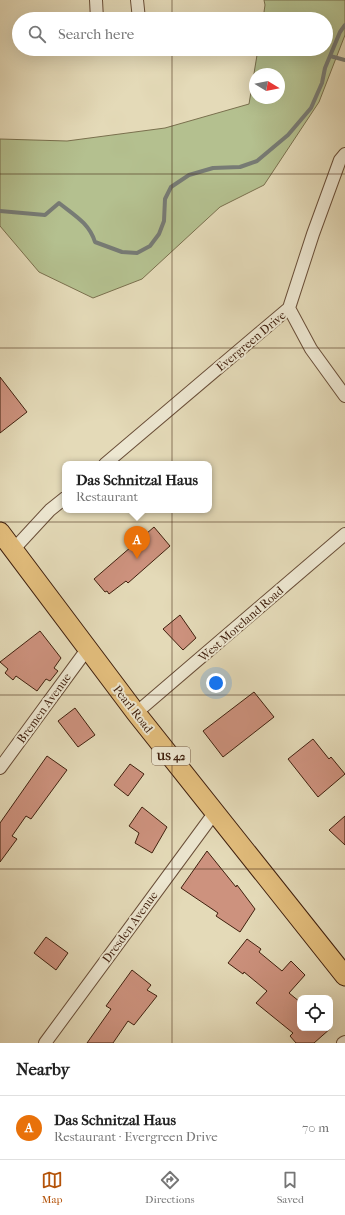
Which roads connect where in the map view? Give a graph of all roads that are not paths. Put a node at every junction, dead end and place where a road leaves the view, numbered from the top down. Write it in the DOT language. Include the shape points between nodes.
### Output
graph roads {
  1 [pos="96,0"];
  2 [pos="137,0"];
  3 [pos="97,12"];
  4 [pos="138,12"];
  5 [pos="345,154"];
  6 [pos="289,308"];
  7 [pos="345,396"];
  8 [pos="109,461"];
  9 [pos="62,500"];
  10 [pos="0,532"];
  11 [pos="345,534"];
  12 [pos="13,550"];
  13 [pos="88,648"];
  14 [pos="136,713"];
  15 [pos="0,768"];
  16 [pos="216,812"];
  17 [pos="345,976"];
  18 [pos="45,1043"];
  1 -- 3 [label="street"];
  2 -- 4 [label="street"];
  5 -- 6 [label="street, Evergreen Drive" via="340,160 313,234"];
  6 -- 7 [label="street" via="311,349"];
  6 -- 8 [label="street, Evergreen Drive"];
  9 -- 12 [label="street"];
  10 -- 12 [label="main road, Pearl Road / US 42"];
  11 -- 14 [label="street, West Moreland Road"];
  12 -- 13 [label="main road, Pearl Road / US 42"];
  13 -- 14 [label="main road, Pearl Road / US 42"];
  13 -- 15 [label="street, Bremen Avenue"];
  14 -- 16 [label="main road, Pearl Road / US 42"];
  16 -- 17 [label="main road, Pearl Road / US 42"];
  16 -- 18 [label="street, Dresden Avenue"];
}
